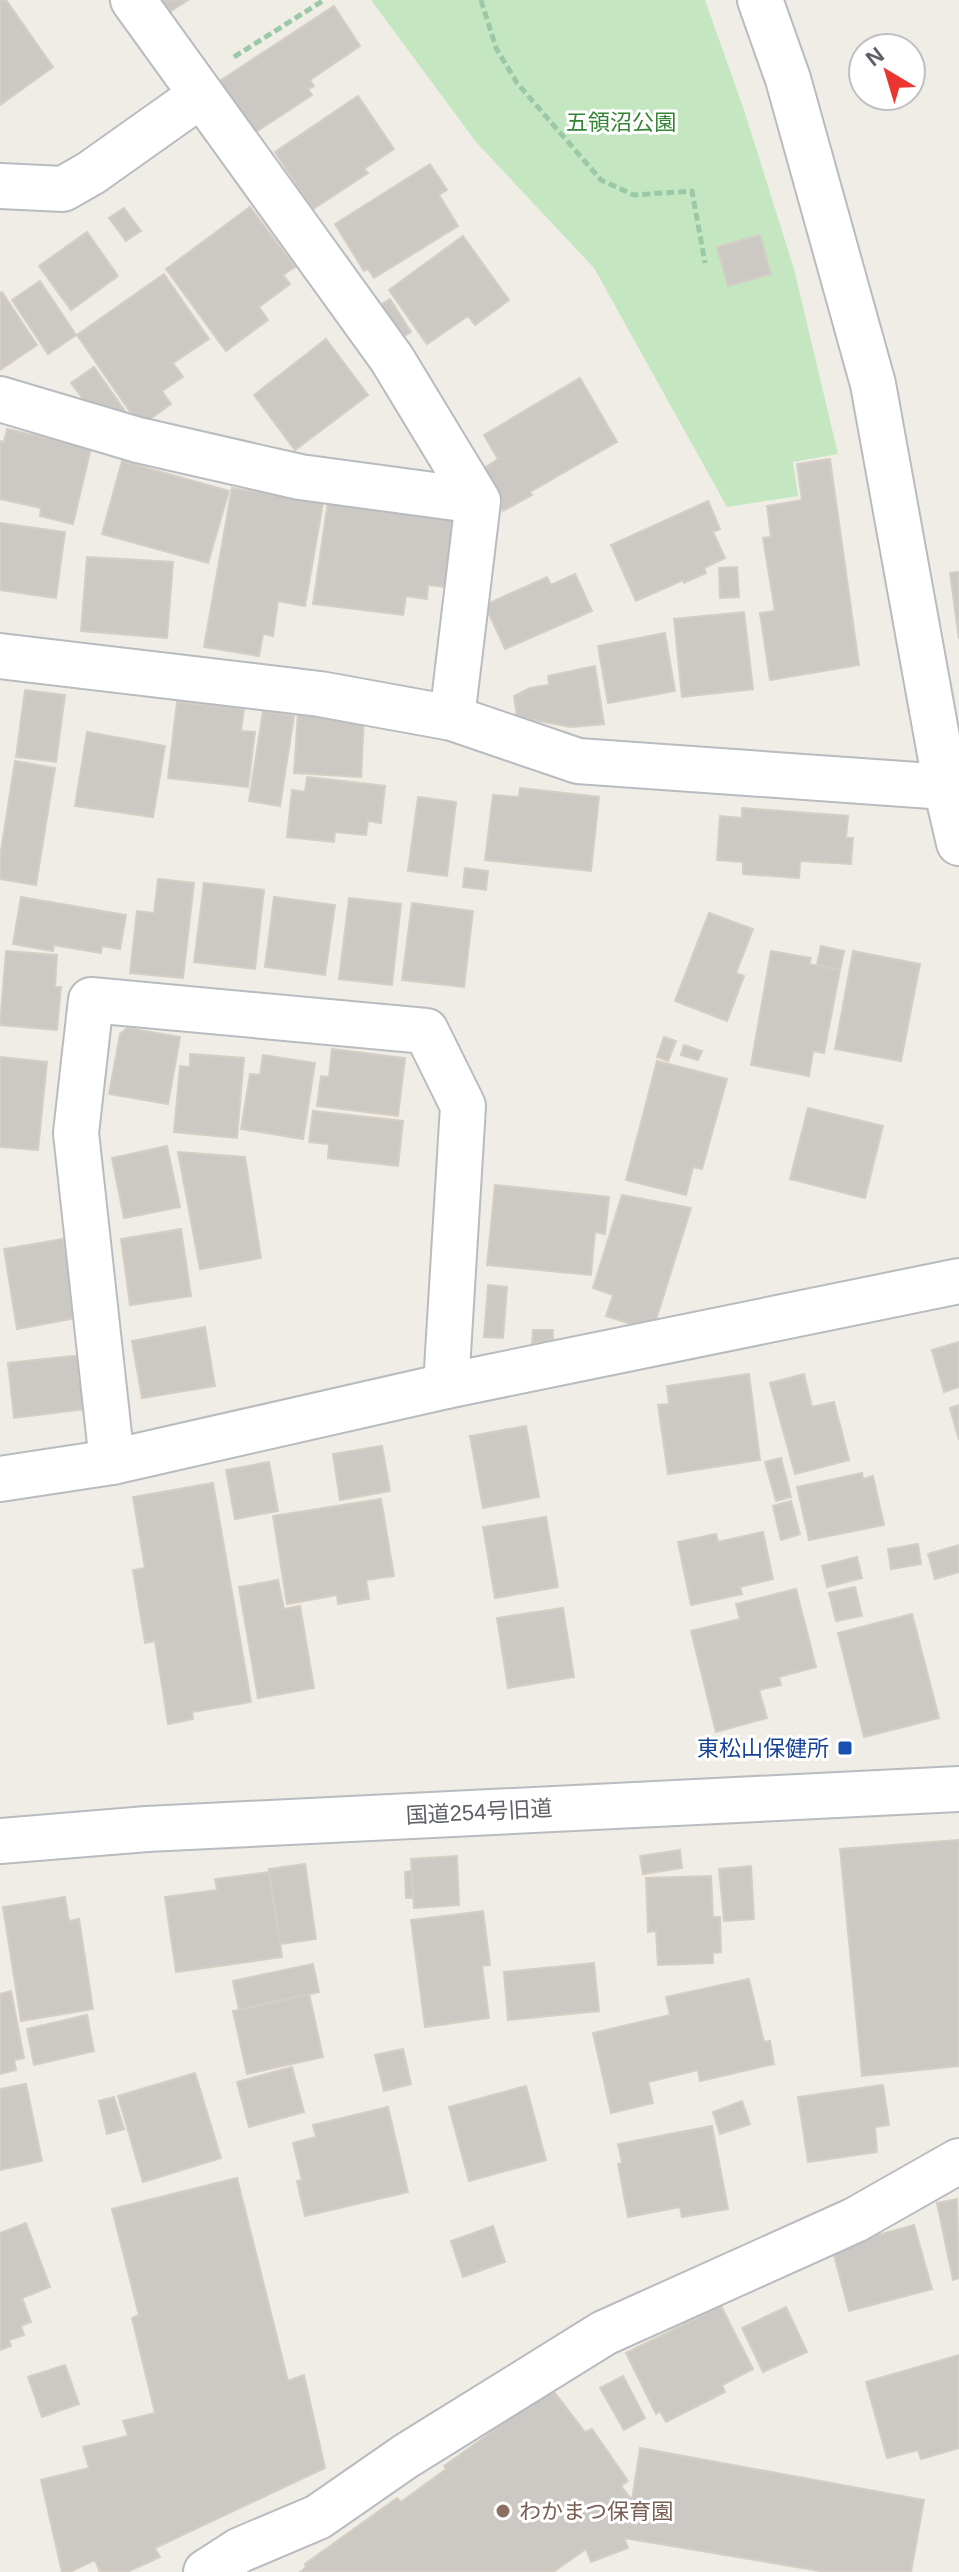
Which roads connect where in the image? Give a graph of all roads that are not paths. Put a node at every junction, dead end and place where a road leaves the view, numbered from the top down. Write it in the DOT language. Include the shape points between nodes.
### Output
graph roads {
  1 [pos="133,0"];
  2 [pos="760,0"];
  3 [pos="197,89"];
  4 [pos="0,186"];
  5 [pos="0,399"];
  6 [pos="478,501"];
  7 [pos="0,656"];
  8 [pos="452,718"];
  9 [pos="952,789"];
  10 [pos="959,843"];
  11 [pos="959,1281"];
  12 [pos="446,1386"];
  13 [pos="112,1462"];
  14 [pos="0,1479"];
  15 [pos="959,1789"];
  16 [pos="0,1841"];
  17 [pos="959,2161"];
  18 [pos="206,2572"];
  1 -- 3 [label="street"];
  2 -- 9 [label="street" via="788,79 873,384"];
  3 -- 4 [label="street" via="63,189"];
  3 -- 6 [label="street" via="392,359"];
  5 -- 6 [label="street" via="138,440 300,477"];
  6 -- 8 [label="street"];
  7 -- 8 [label="street" via="320,694"];
  8 -- 9 [label="street" via="578,761"];
  9 -- 10 [label="street"];
  11 -- 12 [label="street"];
  12 -- 13 [label="street"];
  12 -- 13 [label="street" via="463,1106 426,1031 91,1000 76,1133"];
  13 -- 14 [label="street"];
  15 -- 16 [label="street, 国道254号旧道" via="147,1829"];
  17 -- 18 [label="street" via="855,2220 604,2333 318,2517 240,2550"];
}
